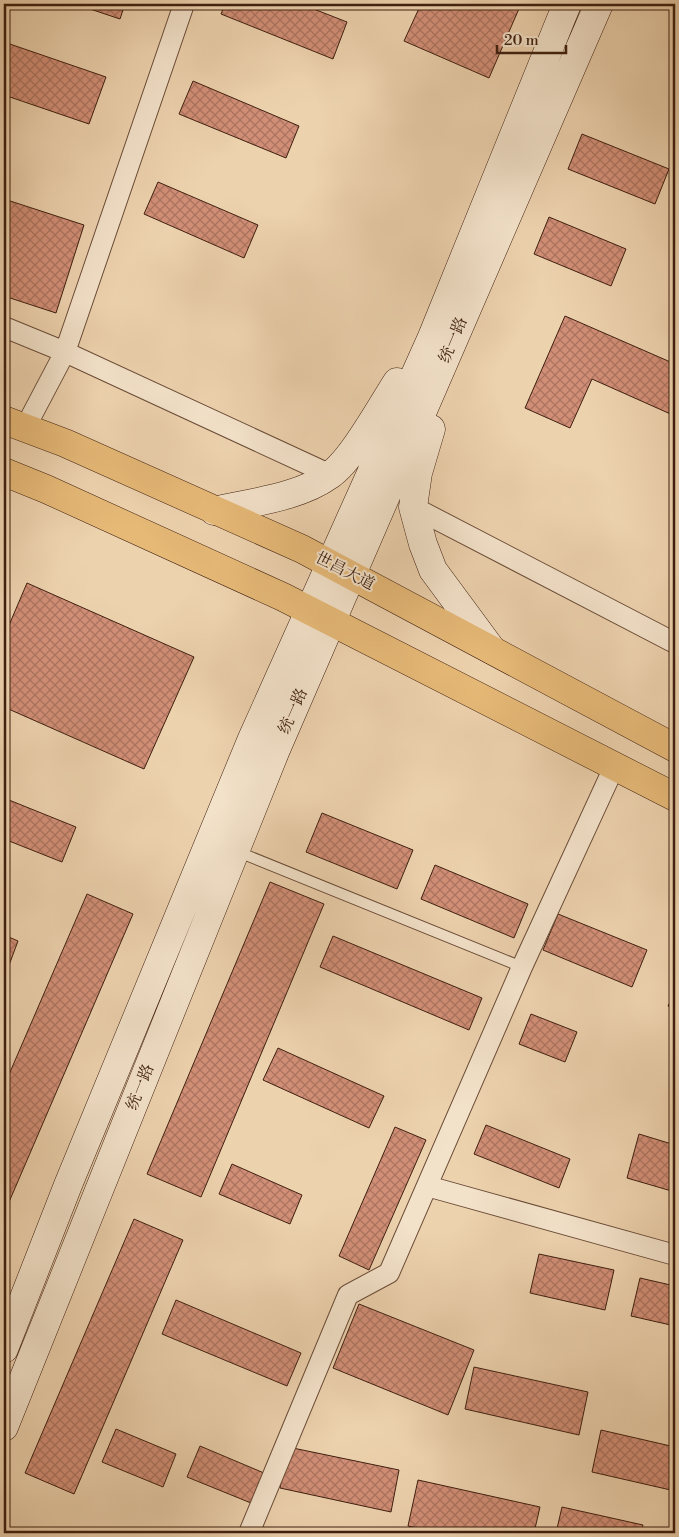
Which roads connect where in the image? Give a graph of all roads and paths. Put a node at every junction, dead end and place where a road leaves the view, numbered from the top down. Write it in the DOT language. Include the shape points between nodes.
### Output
graph roads {
  1 [pos="184,4"];
  2 [pos="567,4"];
  3 [pos="599,4"];
  4 [pos="4,327"];
  5 [pos="439,346"];
  6 [pos="65,352"];
  7 [pos="14,424"];
  8 [pos="4,472"];
  9 [pos="331,475"];
  10 [pos="412,507"];
  11 [pos="214,511"];
  12 [pos="341,570"];
  13 [pos="321,616"];
  14 [pos="675,643"];
  15 [pos="492,650"];
  16 [pos="675,748"];
  17 [pos="615,765"];
  18 [pos="675,797"];
  19 [pos="235,850"];
  20 [pos="522,967"];
  21 [pos="427,1186"];
  22 [pos="675,1254"];
  23 [pos="4,1349"];
  24 [pos="4,1427"];
  25 [pos="248,1533"];
  1 -- 6 [label="street"];
  2 -- 5 [label="main road, 统一路"];
  3 -- 5 [label="main road, 统一路"];
  4 -- 6 [label="street"];
  5 -- 9 [label="main road" via="403,372 345,460"];
  5 -- 10 [label="main road" via="443,392 418,473"];
  5 -- 12 [label="main road, 统一路"];
  6 -- 7 [label="street"];
  6 -- 9 [label="street"];
  7 -- 11 [label="main road, 世昌大道" via="74,447"];
  8 -- 13 [label="main road" via="200,558"];
  9 -- 11 [label="main road" via="287,494"];
  10 -- 14 [label="street"];
  10 -- 15 [label="main road" via="433,570"];
  11 -- 12 [label="main road, 世昌大道"];
  12 -- 13 [label="main road, 统一路"];
  12 -- 15 [label="main road, 世昌大道"];
  13 -- 17 [label="main road"];
  13 -- 19 [label="main road, 统一路" via="275,752"];
  13 -- 23 [label="main road, 统一路" via="201,860"];
  15 -- 16 [label="main road, 世昌大道"];
  17 -- 18 [label="main road"];
  17 -- 20 [label="street"];
  19 -- 20 [label="lane"];
  19 -- 24 [label="main road, 统一路"];
  20 -- 21 [label="street"];
  21 -- 22 [label="street"];
  21 -- 25 [label="street" via="389,1272 348,1295"];
}
